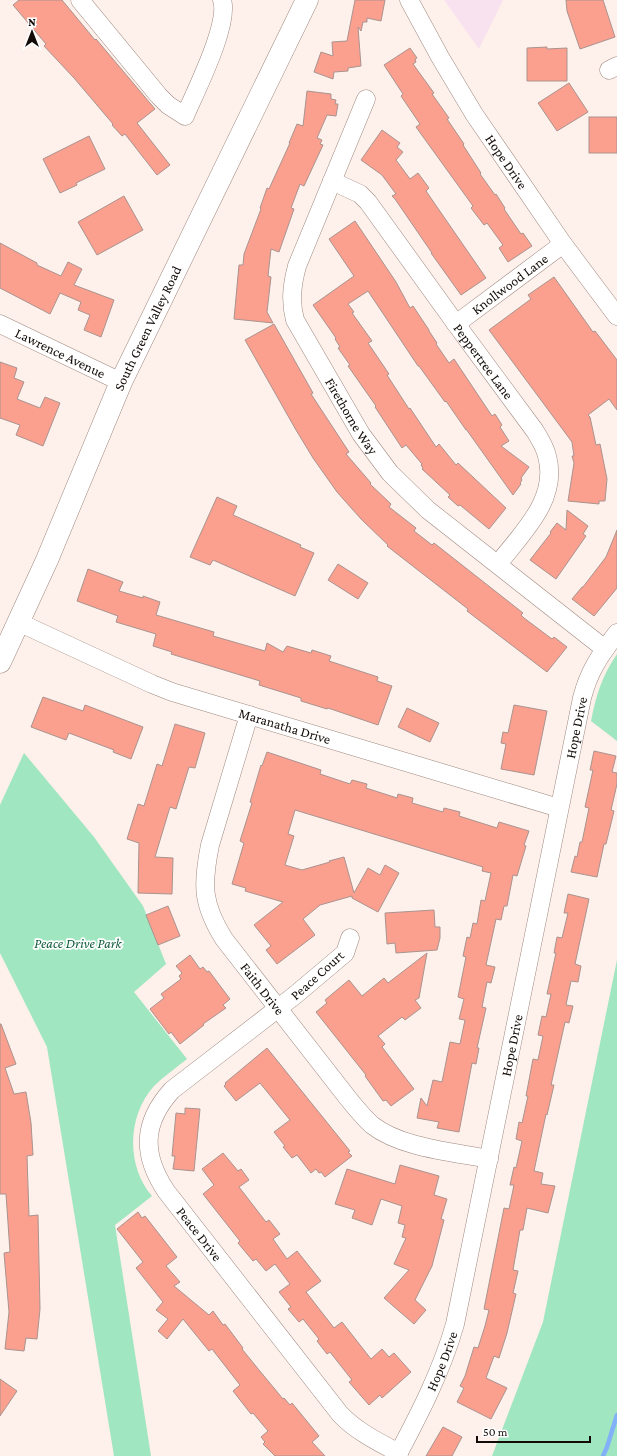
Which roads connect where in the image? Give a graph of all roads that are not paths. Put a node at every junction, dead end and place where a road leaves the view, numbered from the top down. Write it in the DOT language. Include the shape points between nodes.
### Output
graph roads {
  1 [pos="80,0"];
  2 [pos="222,0"];
  3 [pos="307,0"];
  4 [pos="409,0"];
  5 [pos="366,99"];
  6 [pos="332,181"];
  7 [pos="563,244"];
  8 [pos="617,316"];
  9 [pos="0,324"];
  10 [pos="456,324"];
  11 [pos="121,382"];
  12 [pos="498,564"];
  13 [pos="18,622"];
  14 [pos="617,633"];
  15 [pos="605,649"];
  16 [pos="0,662"];
  17 [pos="249,715"];
  18 [pos="559,808"];
  19 [pos="350,938"];
  20 [pos="278,1008"];
  21 [pos="489,1159"];
  22 [pos="398,1454"];
  1 -- 2 [label="street" via="159,96 185,116 219,31 223,12"];
  3 -- 11 [label="main road, South Green Valley Road"];
  4 -- 7 [label="street, Hope Drive" via="474,114"];
  5 -- 6 [label="street, Firethorne Way"];
  6 -- 10 [label="street, Peppertree Lane" via="360,194 368,202"];
  6 -- 12 [label="street, Firethorne Way" via="293,281 292,301 295,320 361,434 390,473 428,510"];
  7 -- 8 [label="street, Hope Drive"];
  7 -- 10 [label="street, Knollwood Lane"];
  9 -- 11 [label="street, Lawrence Avenue"];
  10 -- 12 [label="street, Peppertree Lane" via="535,431 548,457 549,480 543,503"];
  11 -- 13 [label="main road, South Green Valley Road" via="47,560"];
  12 -- 15 [label="street, Firethorne Way"];
  13 -- 16 [label="main road, South Green Valley Road"];
  13 -- 17 [label="street, Maranatha Drive" via="152,684"];
  14 -- 15 [label="street, Hope Drive"];
  15 -- 18 [label="street, Hope Drive" via="594,665 586,685"];
  17 -- 18 [label="street, Maranatha Drive"];
  17 -- 20 [label="street, Faith Drive" via="210,845 204,886 209,912 215,925"];
  18 -- 21 [label="street, Hope Drive"];
  19 -- 20 [label="street, Peace Court" via="345,953"];
  20 -- 21 [label="street, Faith Drive" via="372,1125 396,1139"];
  20 -- 22 [label="street, Peace Drive" via="172,1090 163,1100 152,1120 149,1141 151,1160 166,1191 340,1414 358,1429"];
  21 -- 22 [label="street, Hope Drive" via="449,1347 434,1385"];
}
